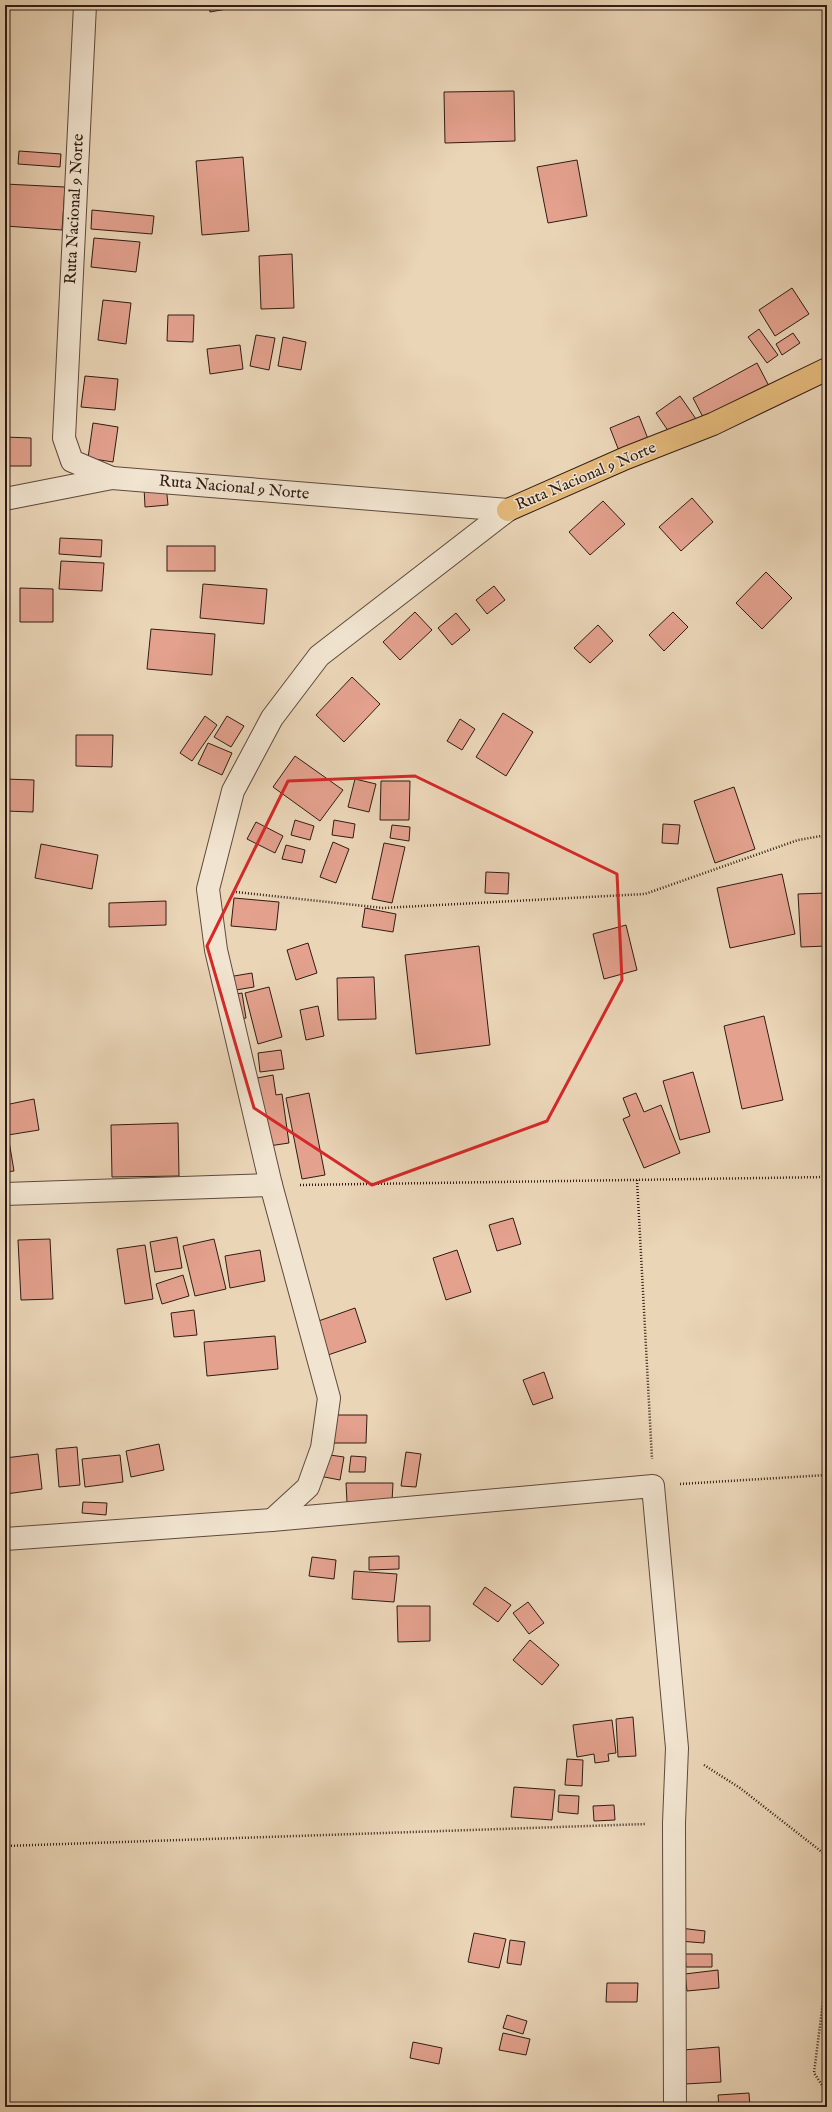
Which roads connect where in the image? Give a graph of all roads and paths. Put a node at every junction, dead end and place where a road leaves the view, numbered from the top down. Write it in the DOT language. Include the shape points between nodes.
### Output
graph roads {
  1 [pos="85,5"];
  2 [pos="827,369"];
  3 [pos="112,478"];
  4 [pos="5,499"];
  5 [pos="508,510"];
  6 [pos="827,835"];
  7 [pos="208,889"];
  8 [pos="827,1178"];
  9 [pos="636,1180"];
  10 [pos="270,1185"];
  11 [pos="5,1194"];
  12 [pos="827,1474"];
  13 [pos="653,1486"];
  14 [pos="272,1520"];
  15 [pos="5,1539"];
  16 [pos="676,1748"];
  17 [pos="674,1823"];
  18 [pos="5,1846"];
  19 [pos="827,1856"];
  20 [pos="827,1970"];
  21 [pos="827,2093"];
  22 [pos="675,2107"];
  1 -- 3 [label="street, Ruta Nacional 9 Norte" via="64,438 72,461"];
  2 -- 5 [label="main road, Ruta Nacional 9 Norte" via="713,424 626,458"];
  3 -- 4 [label="street"];
  3 -- 5 [label="street, Ruta Nacional 9 Norte"];
  5 -- 7 [label="street" via="319,656 272,718 233,791"];
  6 -- 7 [label="path" via="798,840 645,894 383,908"];
  7 -- 10 [label="street" via="216,950"];
  8 -- 9 [label="path"];
  9 -- 10 [label="path"];
  9 -- 13 [label="path"];
  10 -- 11 [label="street"];
  10 -- 14 [label="street" via="329,1398 322,1448 308,1487"];
  12 -- 13 [label="path"];
  13 -- 14 [label="street"];
  13 -- 16 [label="street"];
  14 -- 15 [label="street"];
  16 -- 17 [label="street"];
  16 -- 19 [label="path" via="740,1788"];
  17 -- 18 [label="path"];
  17 -- 22 [label="street"];
  20 -- 21 [label="path" via="814,2072"];
}
